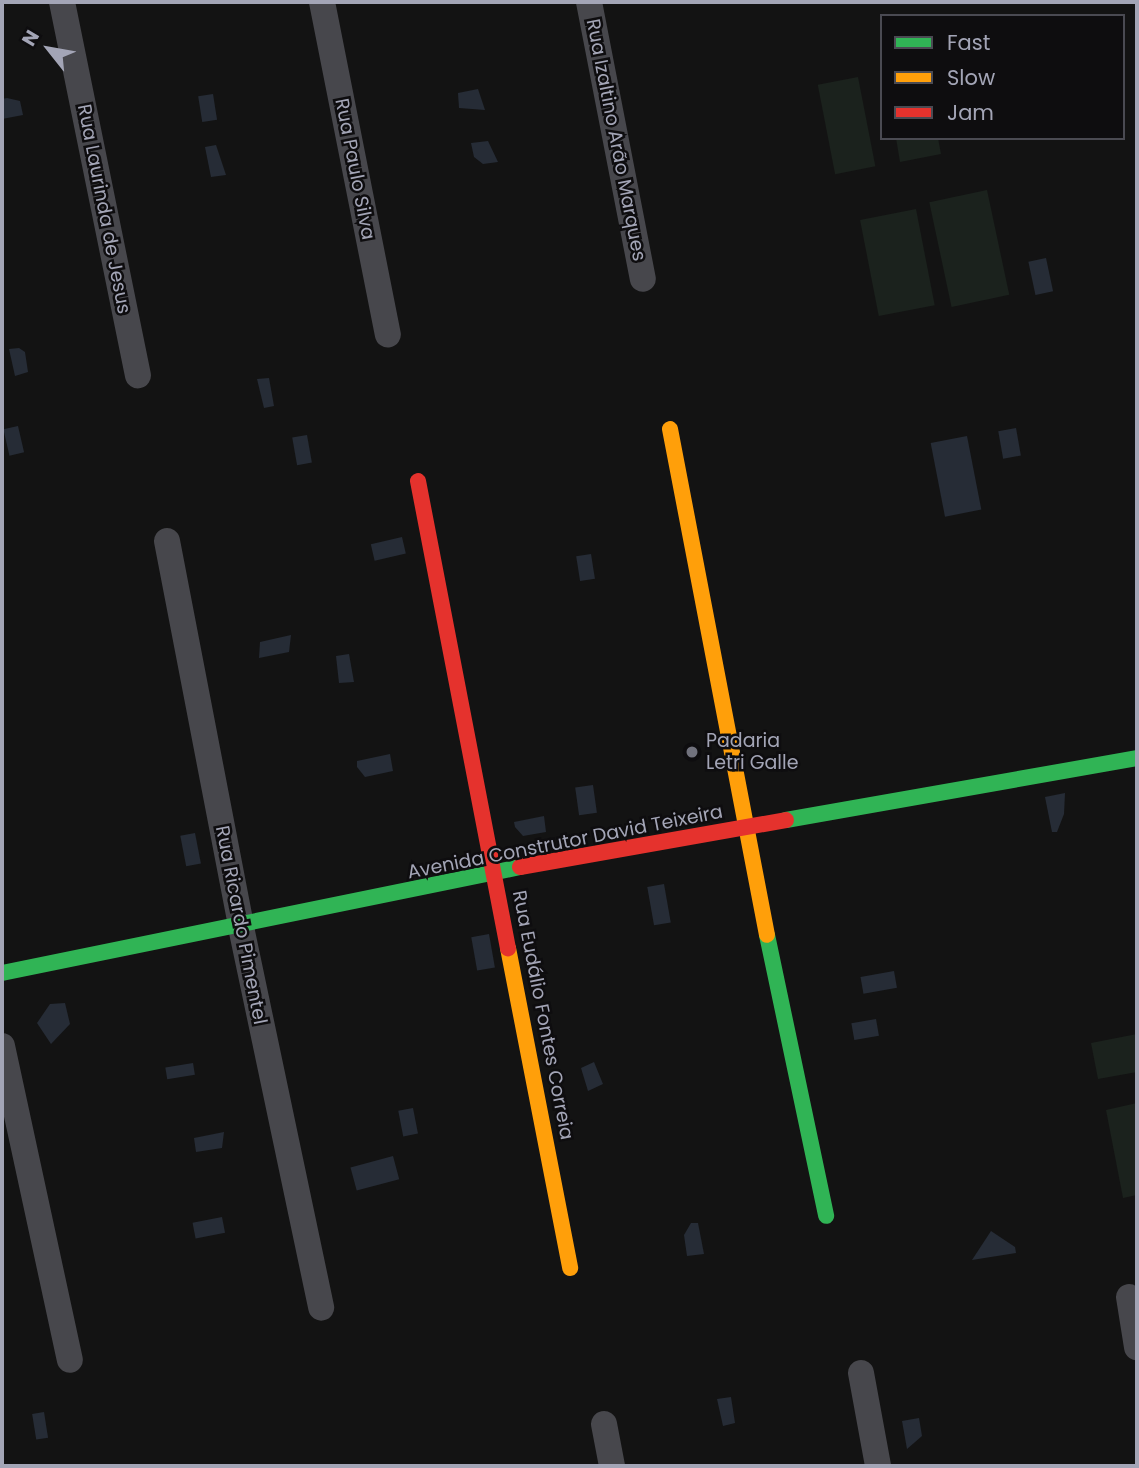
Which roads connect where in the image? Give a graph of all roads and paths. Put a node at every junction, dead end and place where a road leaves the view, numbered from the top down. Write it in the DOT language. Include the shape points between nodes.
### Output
graph roads {
  1 [pos="62,2"];
  2 [pos="322,2"];
  3 [pos="589,2"];
  4 [pos="643,279"];
  5 [pos="388,335"];
  6 [pos="138,375"];
  7 [pos="670,429"];
  8 [pos="418,481"];
  9 [pos="167,541"];
  10 [pos="1137,758"];
  11 [pos="745,829"];
  12 [pos="494,872"];
  13 [pos="241,927"];
  14 [pos="2,973"];
  15 [pos="2,1046"];
  16 [pos="826,1216"];
  17 [pos="570,1268"];
  18 [pos="1129,1297"];
  19 [pos="321,1308"];
  20 [pos="1137,1347"];
  21 [pos="71,1360"];
  22 [pos="861,1373"];
  23 [pos="604,1424"];
  24 [pos="612,1466"];
  25 [pos="877,1466"];
  1 -- 6 [label="street, Rua Laurinda de Jesus"];
  2 -- 5 [label="street, Rua Paulo Silva"];
  3 -- 4 [label="street, Rua Izaltino Arão Marques"];
  7 -- 11 [label="street"];
  8 -- 12 [label="street, Rua Eudálio Fontes Correia"];
  9 -- 13 [label="street, Rua Ricardo Pimentel"];
  10 -- 11 [label="street, Avenida Construtor David Teixeira"];
  11 -- 12 [label="street, Avenida Construtor David Teixeira"];
  11 -- 16 [label="street"];
  12 -- 13 [label="street, Avenida Construtor David Teixeira"];
  12 -- 17 [label="street, Rua Eudálio Fontes Correia"];
  13 -- 14 [label="street, Avenida Construtor David Teixeira"];
  13 -- 19 [label="street, Rua Ricardo Pimentel"];
  15 -- 21 [label="street"];
  18 -- 20 [label="street"];
  22 -- 25 [label="street"];
  23 -- 24 [label="street"];
}
